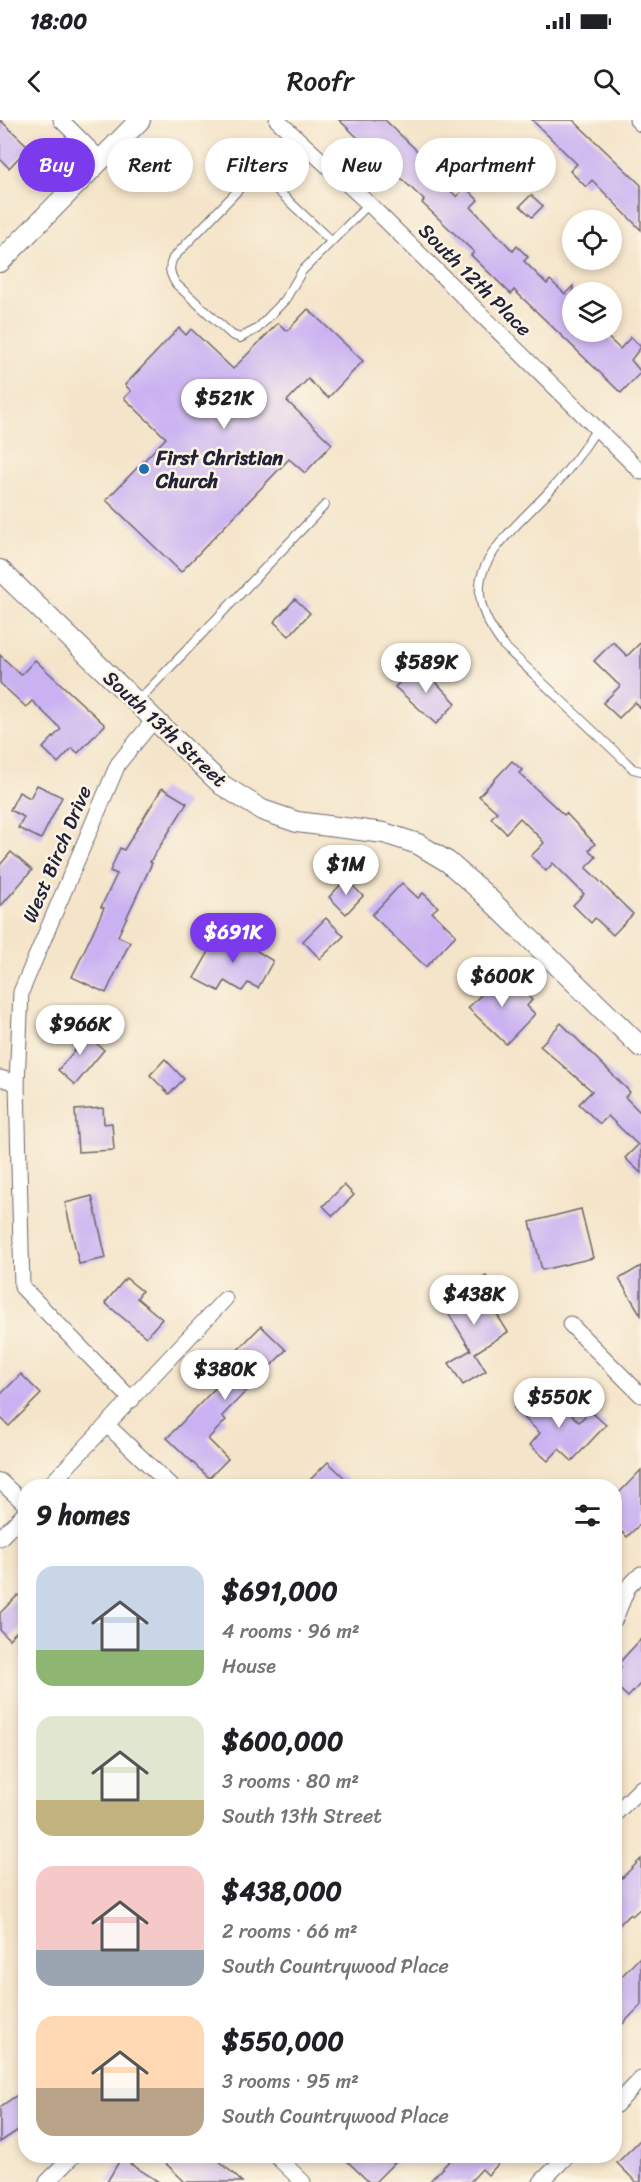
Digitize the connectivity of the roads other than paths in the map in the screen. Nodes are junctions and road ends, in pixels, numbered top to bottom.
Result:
1 (61, 120) edge
2 (140, 120) edge
3 (277, 120) edge
4 (637, 120) edge
5 (641, 123) edge
6 (292, 134) junction
7 (288, 138) edge
8 (101, 160) junction
9 (236, 192) edge
10 (279, 192) edge
11 (369, 204) junction
12 (331, 241) junction
13 (0, 262) edge
14 (596, 430) junction
15 (641, 472) edge
16 (326, 505) dead end
17 (0, 570) edge
18 (136, 703) junction
19 (153, 721) junction
20 (641, 771) edge
21 (641, 1047) edge
22 (0, 1078) edge
23 (17, 1083) junction
24 (225, 1299) dead end
25 (570, 1324) dead end
26 (641, 1395) edge
27 (132, 1400) junction
28 (107, 1425) junction
29 (56, 1479) edge
30 (164, 1479) edge
31 (0, 1481) edge
32 (18, 1498) edge
33 (18, 1520) edge
34 (0, 1538) edge
35 (641, 1574) edge
36 (622, 1587) edge
37 (641, 1788) edge
38 (622, 1808) edge
39 (641, 2079) edge
40 (622, 2099) edge
41 (66, 2163) edge
42 (286, 2163) edge
43 (560, 2163) edge
44 (47, 2182) edge
45 (303, 2182) edge
46 (541, 2182) edge

1 - 8 street
2 - 8 street
3 - 6 street, South 12th Place
4 - 5 street
6 - 7 lane
6 - 11 street, South 12th Place
8 - 13 street
9 - 12 lane
10 - 12 lane
11 - 12 lane
11 - 14 street, South 12th Place
14 - 15 street, South 12th Place
14 - 20 lane
16 - 18 lane
17 - 18 street, South 13th Street
18 - 19 street, South 13th Street
19 - 21 street, South 13th Street
19 - 23 street, West Birch Drive
22 - 23 street
23 - 27 street, West Birch Drive
24 - 27 street
25 - 26 street
27 - 28 street
28 - 29 street
28 - 30 street
31 - 32 street
33 - 34 street
35 - 36 street
37 - 38 street
39 - 40 street
41 - 44 street
42 - 45 street
43 - 46 street

